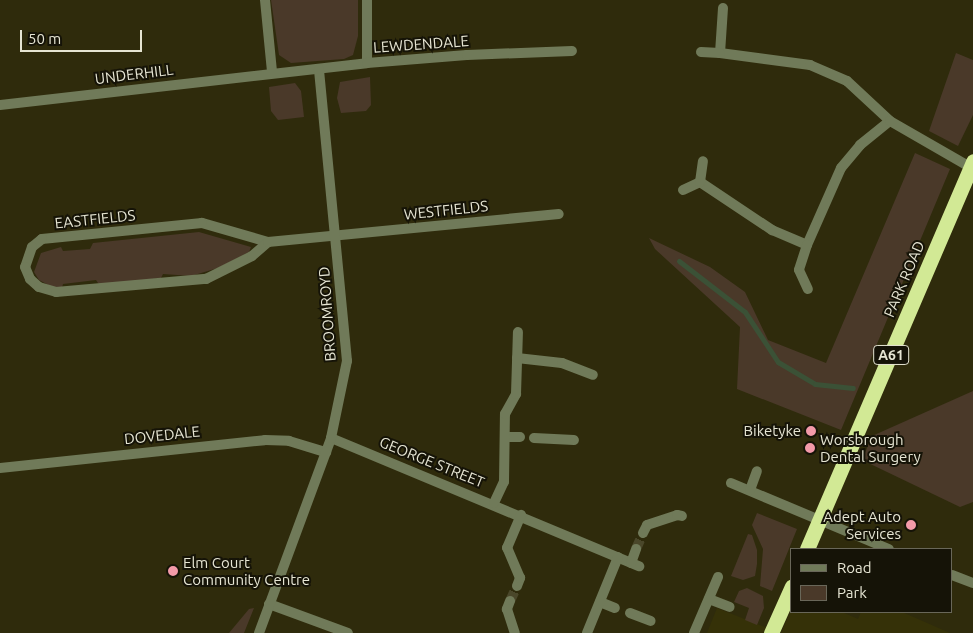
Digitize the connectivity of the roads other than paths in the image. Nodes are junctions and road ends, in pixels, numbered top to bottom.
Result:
1 (265, 0) edge
2 (367, 0) edge
3 (723, 8) dead end
4 (572, 51) dead end
5 (701, 52) dead end
6 (720, 53) junction
7 (367, 63) junction
8 (319, 68) junction
9 (272, 72) junction
10 (0, 105) edge
11 (890, 121) junction
12 (703, 161) dead end
13 (972, 164) edge
14 (700, 182) junction
15 (683, 190) dead end
16 (560, 214) dead end
17 (336, 236) junction
18 (268, 242) junction
19 (807, 245) junction
20 (808, 288) dead end
21 (518, 332) dead end
22 (517, 358) junction
23 (592, 375) dead end
24 (505, 437) junction
25 (520, 437) dead end
26 (331, 438) junction
27 (534, 438) dead end
28 (574, 440) dead end
29 (326, 452) junction
30 (0, 468) edge
31 (757, 471) dead end
32 (731, 483) dead end
33 (750, 490) junction
34 (494, 503) junction
35 (521, 515) junction
36 (682, 516) dead end
37 (819, 521) junction
38 (643, 533) tunnel mouth
39 (807, 548) edge
40 (886, 548) edge
41 (636, 549) tunnel mouth
42 (618, 557) junction
43 (953, 575) edge
44 (718, 577) dead end
45 (973, 583) edge
46 (517, 586) tunnel mouth
47 (790, 591) edge
48 (709, 599) junction
49 (510, 601) tunnel mouth
50 (600, 602) junction
51 (269, 604) junction
52 (730, 607) dead end
53 (615, 608) dead end
54 (630, 613) dead end
55 (651, 621) dead end
56 (259, 633) edge
57 (348, 633) edge
58 (515, 633) edge
59 (587, 633) edge
60 (694, 633) edge
61 (772, 633) edge

1 - 9 street
2 - 7 street
3 - 6 street
4 - 7 street, LEWDENDALE
5 - 6 street
6 - 11 street
7 - 8 street, LEWDENDALE
8 - 9 street, LEWDENDALE
8 - 17 street, BROOMROYD
9 - 10 street, UNDERHILL
11 - 13 street
11 - 19 street
12 - 14 street
13 - 37 highway, PARK ROAD / A61
14 - 15 street
14 - 19 street
16 - 17 street, WESTFIELDS
17 - 18 street, EASTFIELDS
17 - 26 street, BROOMROYD
18 - 18 street, EASTFIELDS
19 - 20 street
21 - 22 street
22 - 23 street
22 - 24 street
24 - 25 street
24 - 34 street
26 - 29 street, BROOMROYD
26 - 34 street, GEORGE STREET
27 - 28 street
29 - 30 street, DOVEDALE
29 - 51 street, BROOMROYD
31 - 33 street
32 - 33 street
33 - 37 street
34 - 35 street, GEORGE STREET
35 - 42 street, GEORGE STREET
35 - 46 street
36 - 38 street
37 - 39 highway, PARK ROAD / A61
37 - 40 street
41 - 42 street, GEORGE STREET
42 - 50 street
43 - 45 street
44 - 48 street
47 - 61 highway
48 - 52 street
48 - 60 street
49 - 58 street
50 - 53 street
50 - 59 street
51 - 56 street, BROOMROYD
51 - 57 street
54 - 55 street

